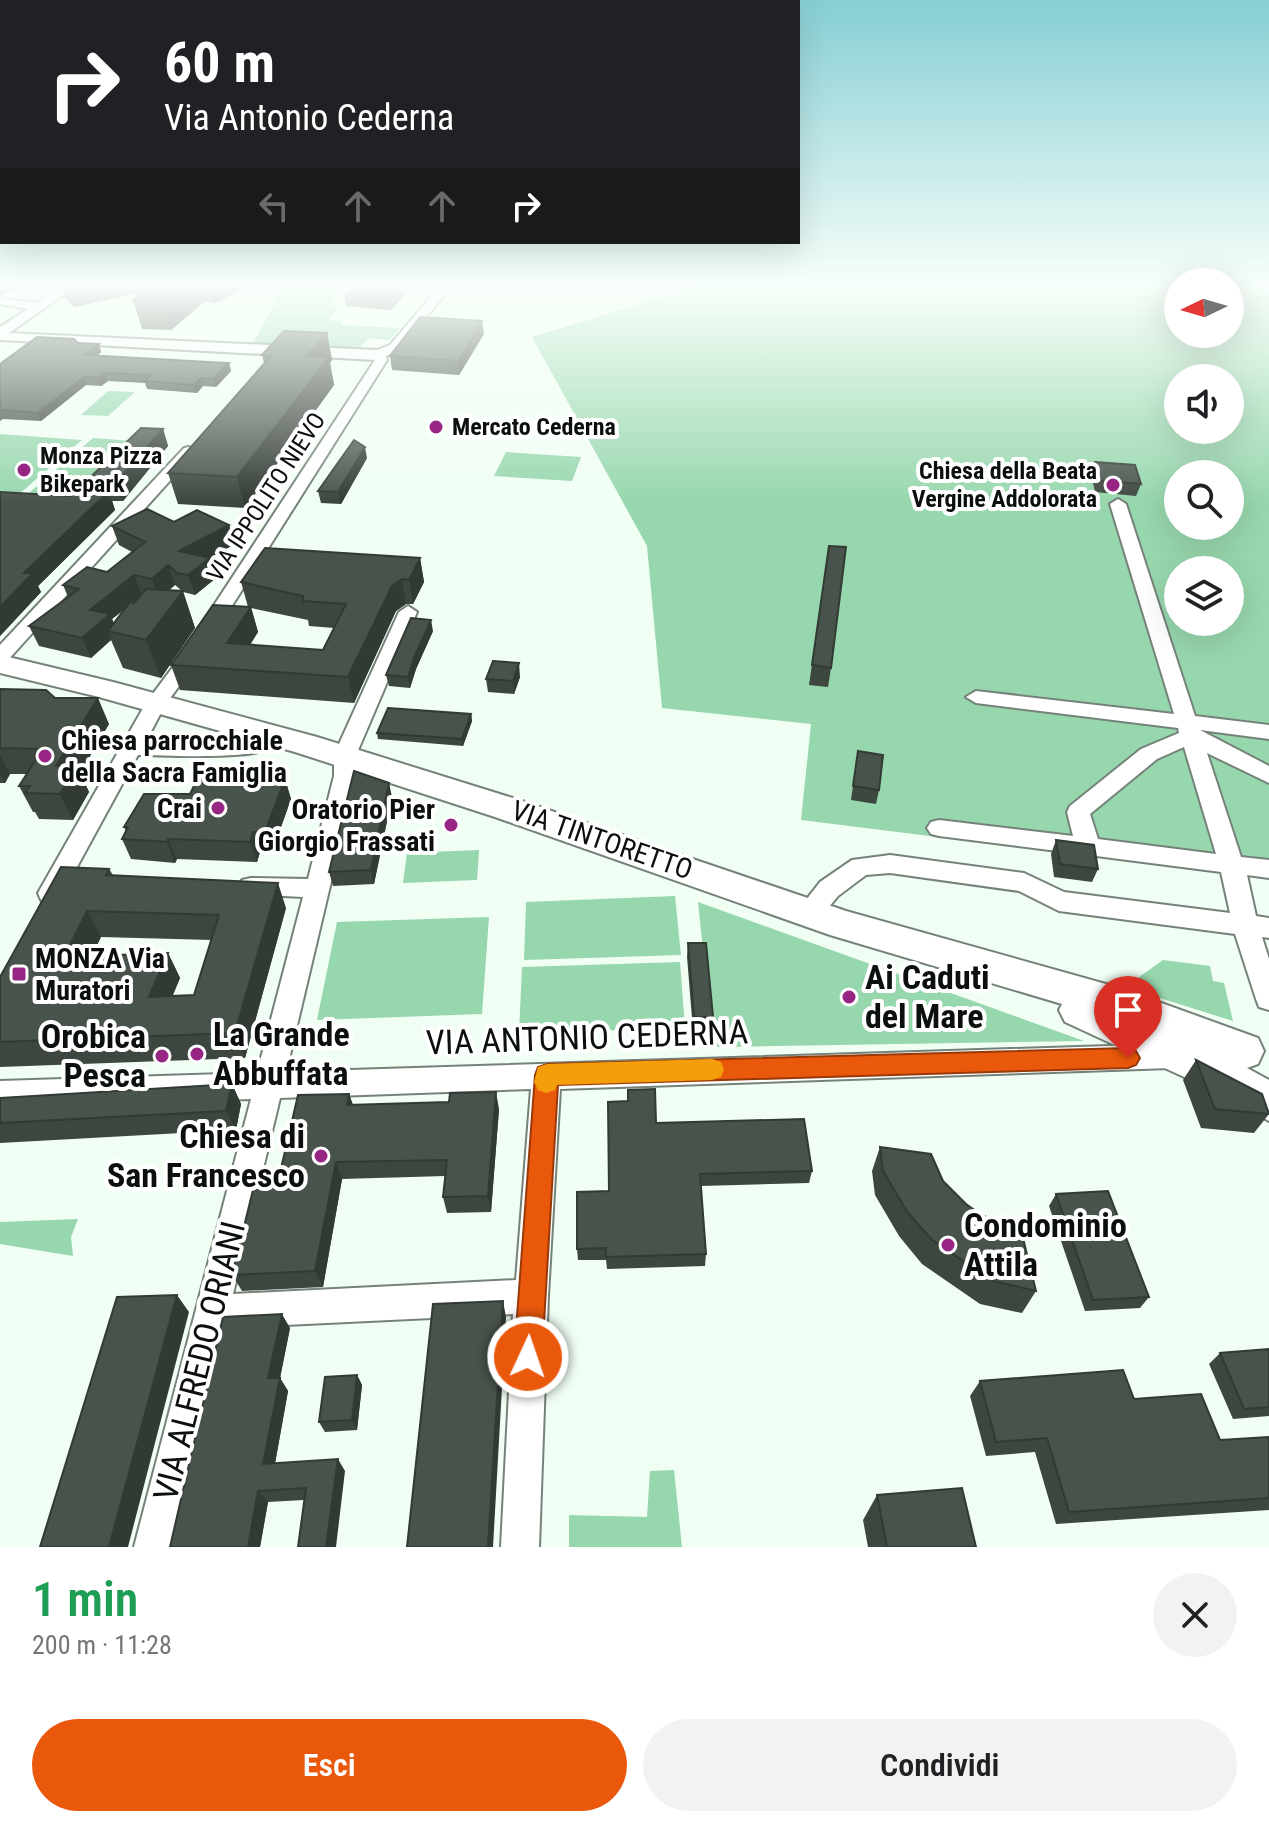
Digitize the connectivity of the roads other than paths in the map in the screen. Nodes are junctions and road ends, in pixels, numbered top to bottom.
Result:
1 (274, 358) edge
2 (380, 358) edge
3 (266, 367) edge
4 (203, 436) edge
5 (1118, 504) dead end
6 (408, 612) dead end
7 (0, 657) edge
8 (0, 664) edge
9 (0, 676) edge
10 (976, 697) dead end
11 (156, 703) junction
12 (1189, 730) junction
13 (1269, 732) edge
14 (279, 738) junction
15 (131, 748) junction
16 (345, 755) junction
17 (1269, 775) edge
18 (939, 828) dead end
19 (1088, 846) junction
20 (1231, 864) junction
21 (1269, 869) edge
22 (58, 880) junction
23 (89, 881) edge
24 (226, 886) edge
25 (318, 888) junction
26 (809, 913) junction
27 (36, 918) edge
28 (1257, 927) edge
29 (859, 929) junction
30 (1269, 999) edge
31 (1256, 1051) edge
32 (1176, 1055) junction
33 (547, 1075) junction
34 (269, 1083) junction
35 (0, 1094) edge
36 (1269, 1102) edge
37 (531, 1296) junction
38 (210, 1312) junction
39 (153, 1547) edge
40 (520, 1547) edge

1 - 3 street
2 - 11 street, VIA IPPOLITO NIEVO
4 - 7 street
5 - 12 street
6 - 16 street, VIA ALFREDO ORIANI
8 - 11 street
9 - 11 street
10 - 12 street
11 - 14 street, VIA TINTORETTO
11 - 15 street, VIA IPPOLITO NIEVO
12 - 13 street
12 - 17 street
12 - 19 street
12 - 20 street
14 - 15 street
14 - 16 street, VIA TINTORETTO
15 - 22 street, VIA IPPOLITO NIEVO
16 - 25 street, VIA ALFREDO ORIANI
16 - 26 street, VIA TINTORETTO
18 - 19 street
19 - 20 street
20 - 21 street
20 - 28 street
22 - 23 street
22 - 27 street, VIA IPPOLITO NIEVO
24 - 25 street
25 - 34 street, VIA ALFREDO ORIANI
26 - 28 street
26 - 29 street, VIA TINTORETTO
28 - 30 street
29 - 31 street, VIA TINTORETTO
29 - 32 street, VIA TINTORETTO
31 - 32 street, VIA TINTORETTO
32 - 33 street, VIA ANTONIO CEDERNA
32 - 36 street, VIA TINTORETTO
33 - 34 street, VIA ANTONIO CEDERNA
33 - 37 street
34 - 35 street, VIA ANTONIO CEDERNA
34 - 38 street, VIA ALFREDO ORIANI
37 - 38 street
37 - 40 street
38 - 39 street, VIA ALFREDO ORIANI

